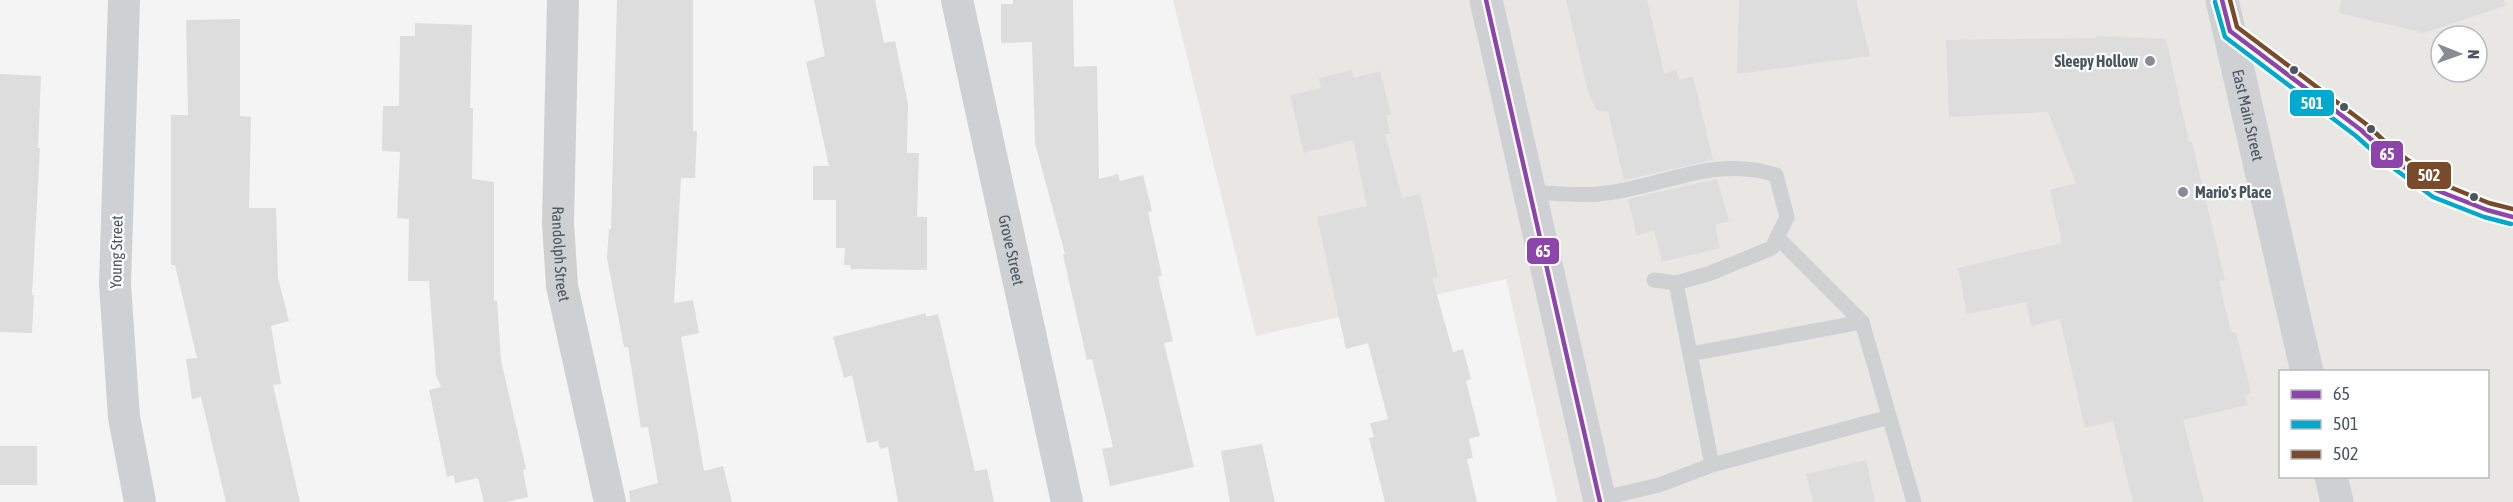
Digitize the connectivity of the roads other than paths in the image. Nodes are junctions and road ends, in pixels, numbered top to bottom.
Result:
1 (124, 0) edge
2 (563, 0) edge
3 (957, 0) edge
4 (1486, 0) edge
5 (2226, 15) edge
6 (1530, 192) junction
7 (2513, 217) edge
8 (1778, 237) junction
9 (1654, 280) dead end
10 (1676, 283) junction
11 (1862, 322) junction
12 (1690, 354) junction
13 (2307, 370) edge
14 (1889, 417) junction
15 (1712, 465) junction
16 (2331, 478) edge
17 (1599, 501) edge
18 (140, 502) edge
19 (610, 502) edge
20 (1067, 502) edge
21 (1914, 502) edge
22 (2337, 502) edge

1 - 18 street, Young Street
2 - 19 street, Randolph Street
3 - 20 street, Grove Street
4 - 6 main road
5 - 7 lane
5 - 13 main road, East Main Street
6 - 8 lane
6 - 17 main road
8 - 10 lane
8 - 11 lane
9 - 10 lane
10 - 12 lane
11 - 12 lane
11 - 14 lane
12 - 15 lane
14 - 15 lane
14 - 21 lane
15 - 17 lane
16 - 22 main road

